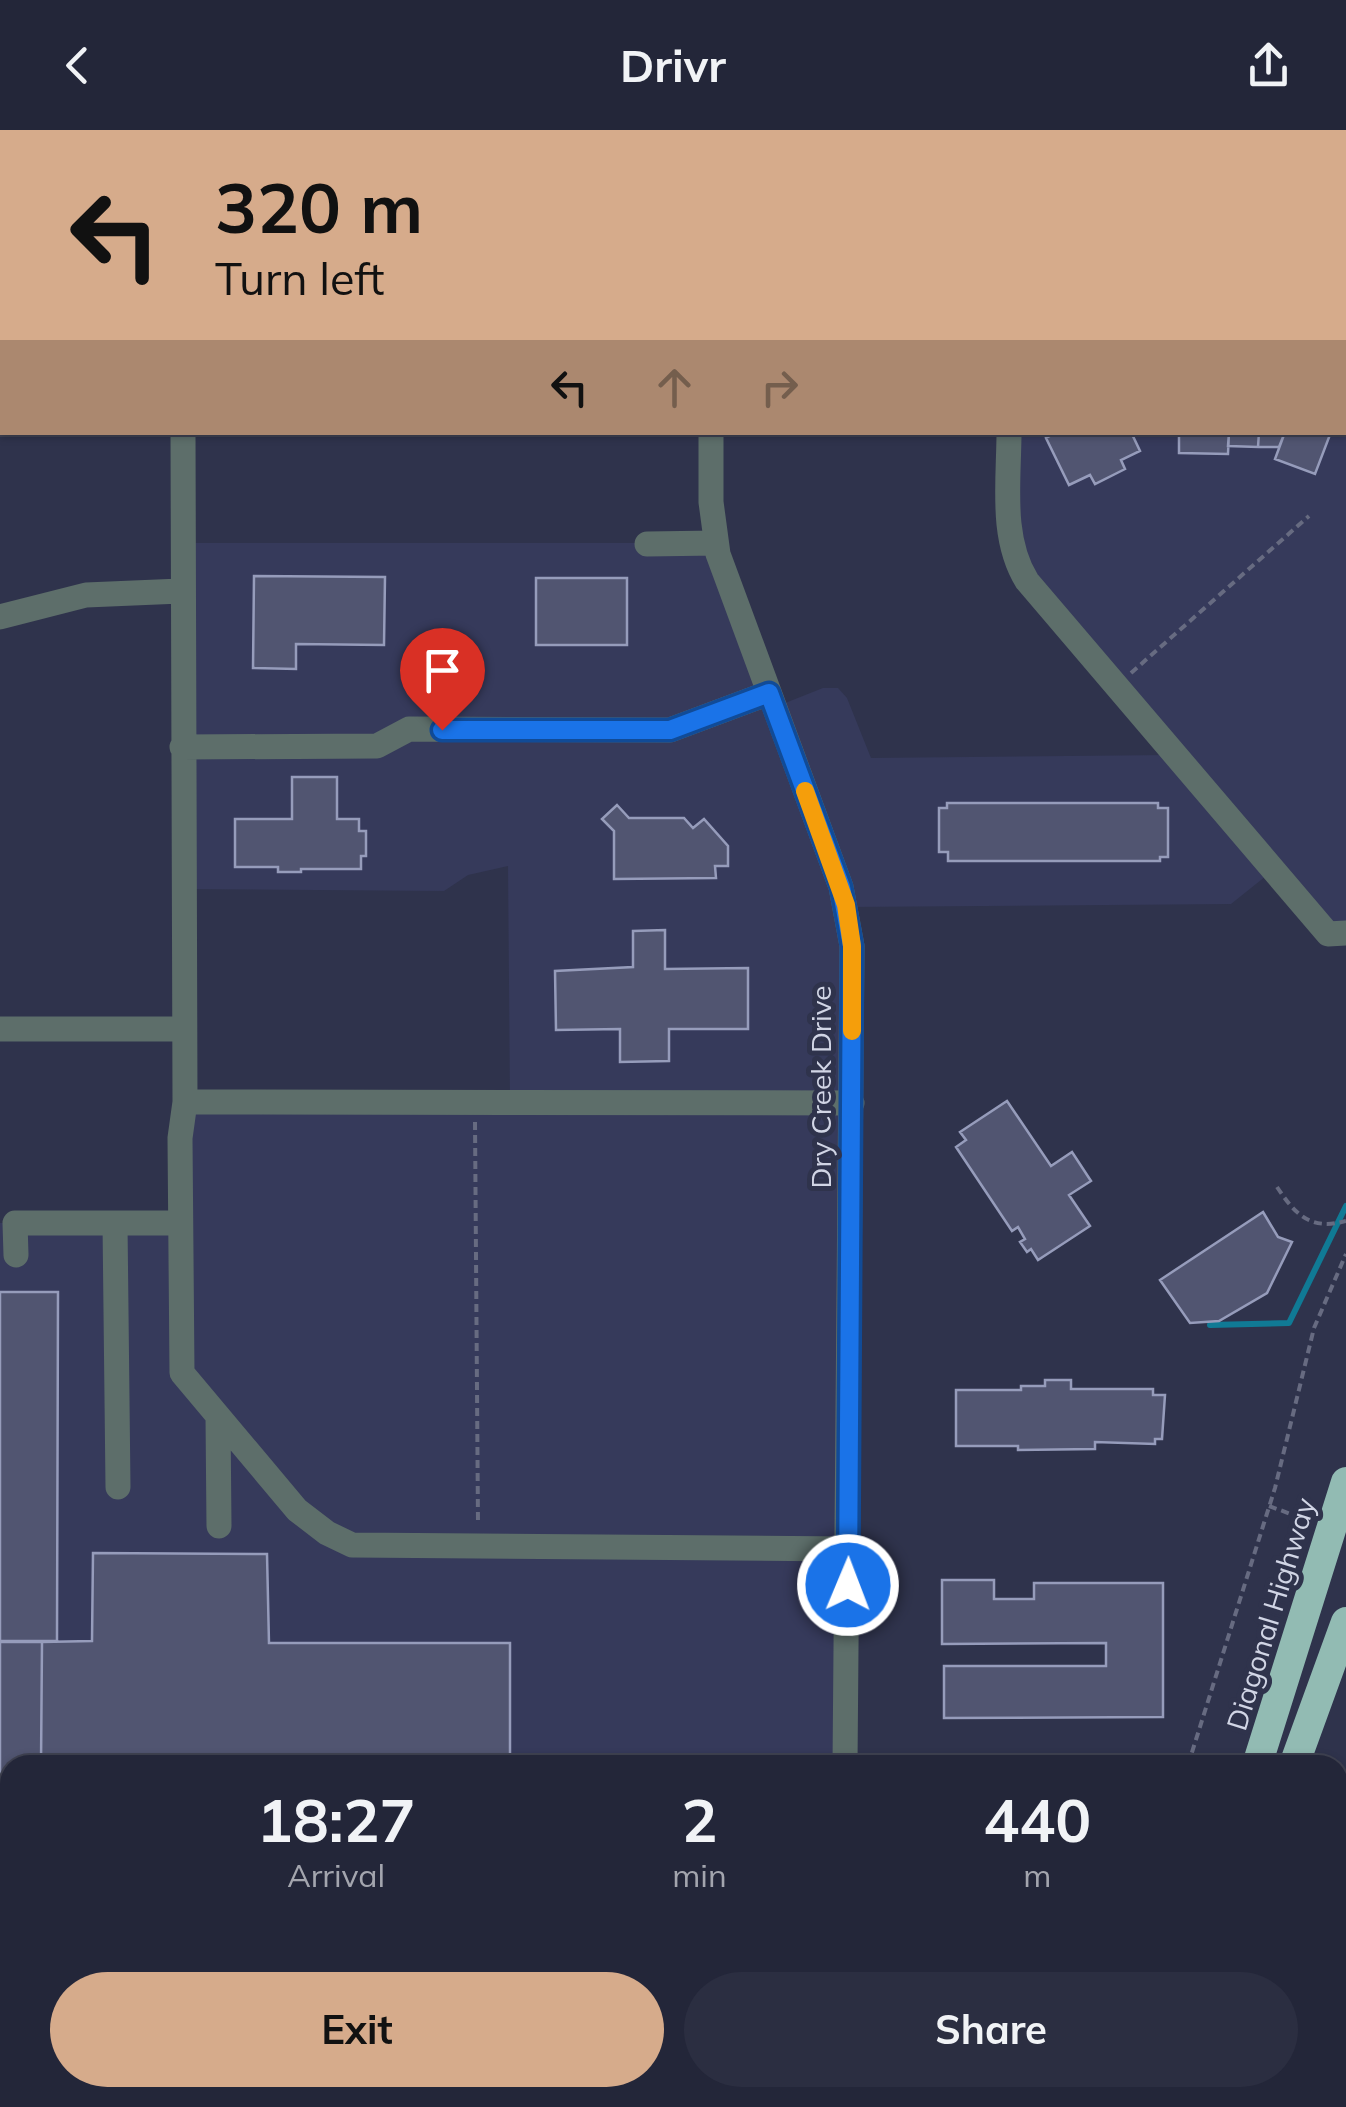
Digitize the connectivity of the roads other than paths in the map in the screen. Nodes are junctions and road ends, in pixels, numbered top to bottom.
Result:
1 (184, 435) edge
2 (711, 435) edge
3 (1009, 435) edge
4 (716, 543) junction
5 (646, 544) dead end
6 (182, 591) junction
7 (0, 617) edge
8 (769, 693) junction
9 (182, 746) junction
10 (1346, 933) edge
11 (0, 1029) edge
12 (184, 1029) junction
13 (186, 1102) junction
14 (852, 1103) junction
15 (115, 1223) junction
16 (179, 1223) junction
17 (16, 1255) dead end
18 (218, 1417) junction
19 (1346, 1482) edge
20 (118, 1488) dead end
21 (218, 1526) dead end
22 (848, 1549) junction
23 (1346, 1622) edge
24 (846, 1755) edge
25 (1260, 1755) edge
26 (1298, 1755) edge

1 - 6 street
2 - 4 street, Dry Creek Drive
3 - 10 street
4 - 5 street
4 - 8 street, Dry Creek Drive
6 - 7 street
6 - 9 street
8 - 9 street
8 - 14 street, Dry Creek Drive
9 - 12 street
11 - 12 street
12 - 13 street
13 - 14 street
13 - 16 street
14 - 22 street, Dry Creek Drive
15 - 16 street
15 - 17 street
15 - 20 street
16 - 18 street
18 - 21 street
18 - 22 street
19 - 25 highway, Diagonal Highway
22 - 24 street, Dry Creek Drive
23 - 26 highway

